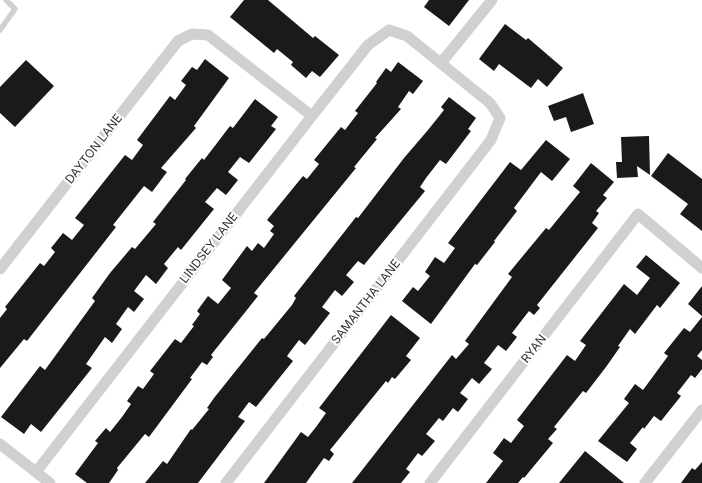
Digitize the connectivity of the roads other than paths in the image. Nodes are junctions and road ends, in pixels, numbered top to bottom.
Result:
1 (6, 0) edge
2 (492, 0) edge
3 (0, 30) edge
4 (441, 63) junction
5 (312, 116) junction
6 (702, 268) edge
7 (0, 269) edge
8 (702, 410) edge
9 (0, 444) edge
10 (36, 472) junction
11 (50, 483) edge
12 (226, 483) edge
13 (430, 483) edge
14 (646, 483) edge

1 - 3 lane
2 - 4 street
4 - 5 street, LINDSEY LANE
4 - 12 street, SAMANTHA LANE
5 - 7 street, DAYTON LANE
5 - 10 street, LINDSEY LANE
6 - 13 street, RYAN
8 - 14 street
9 - 10 street
10 - 11 street

